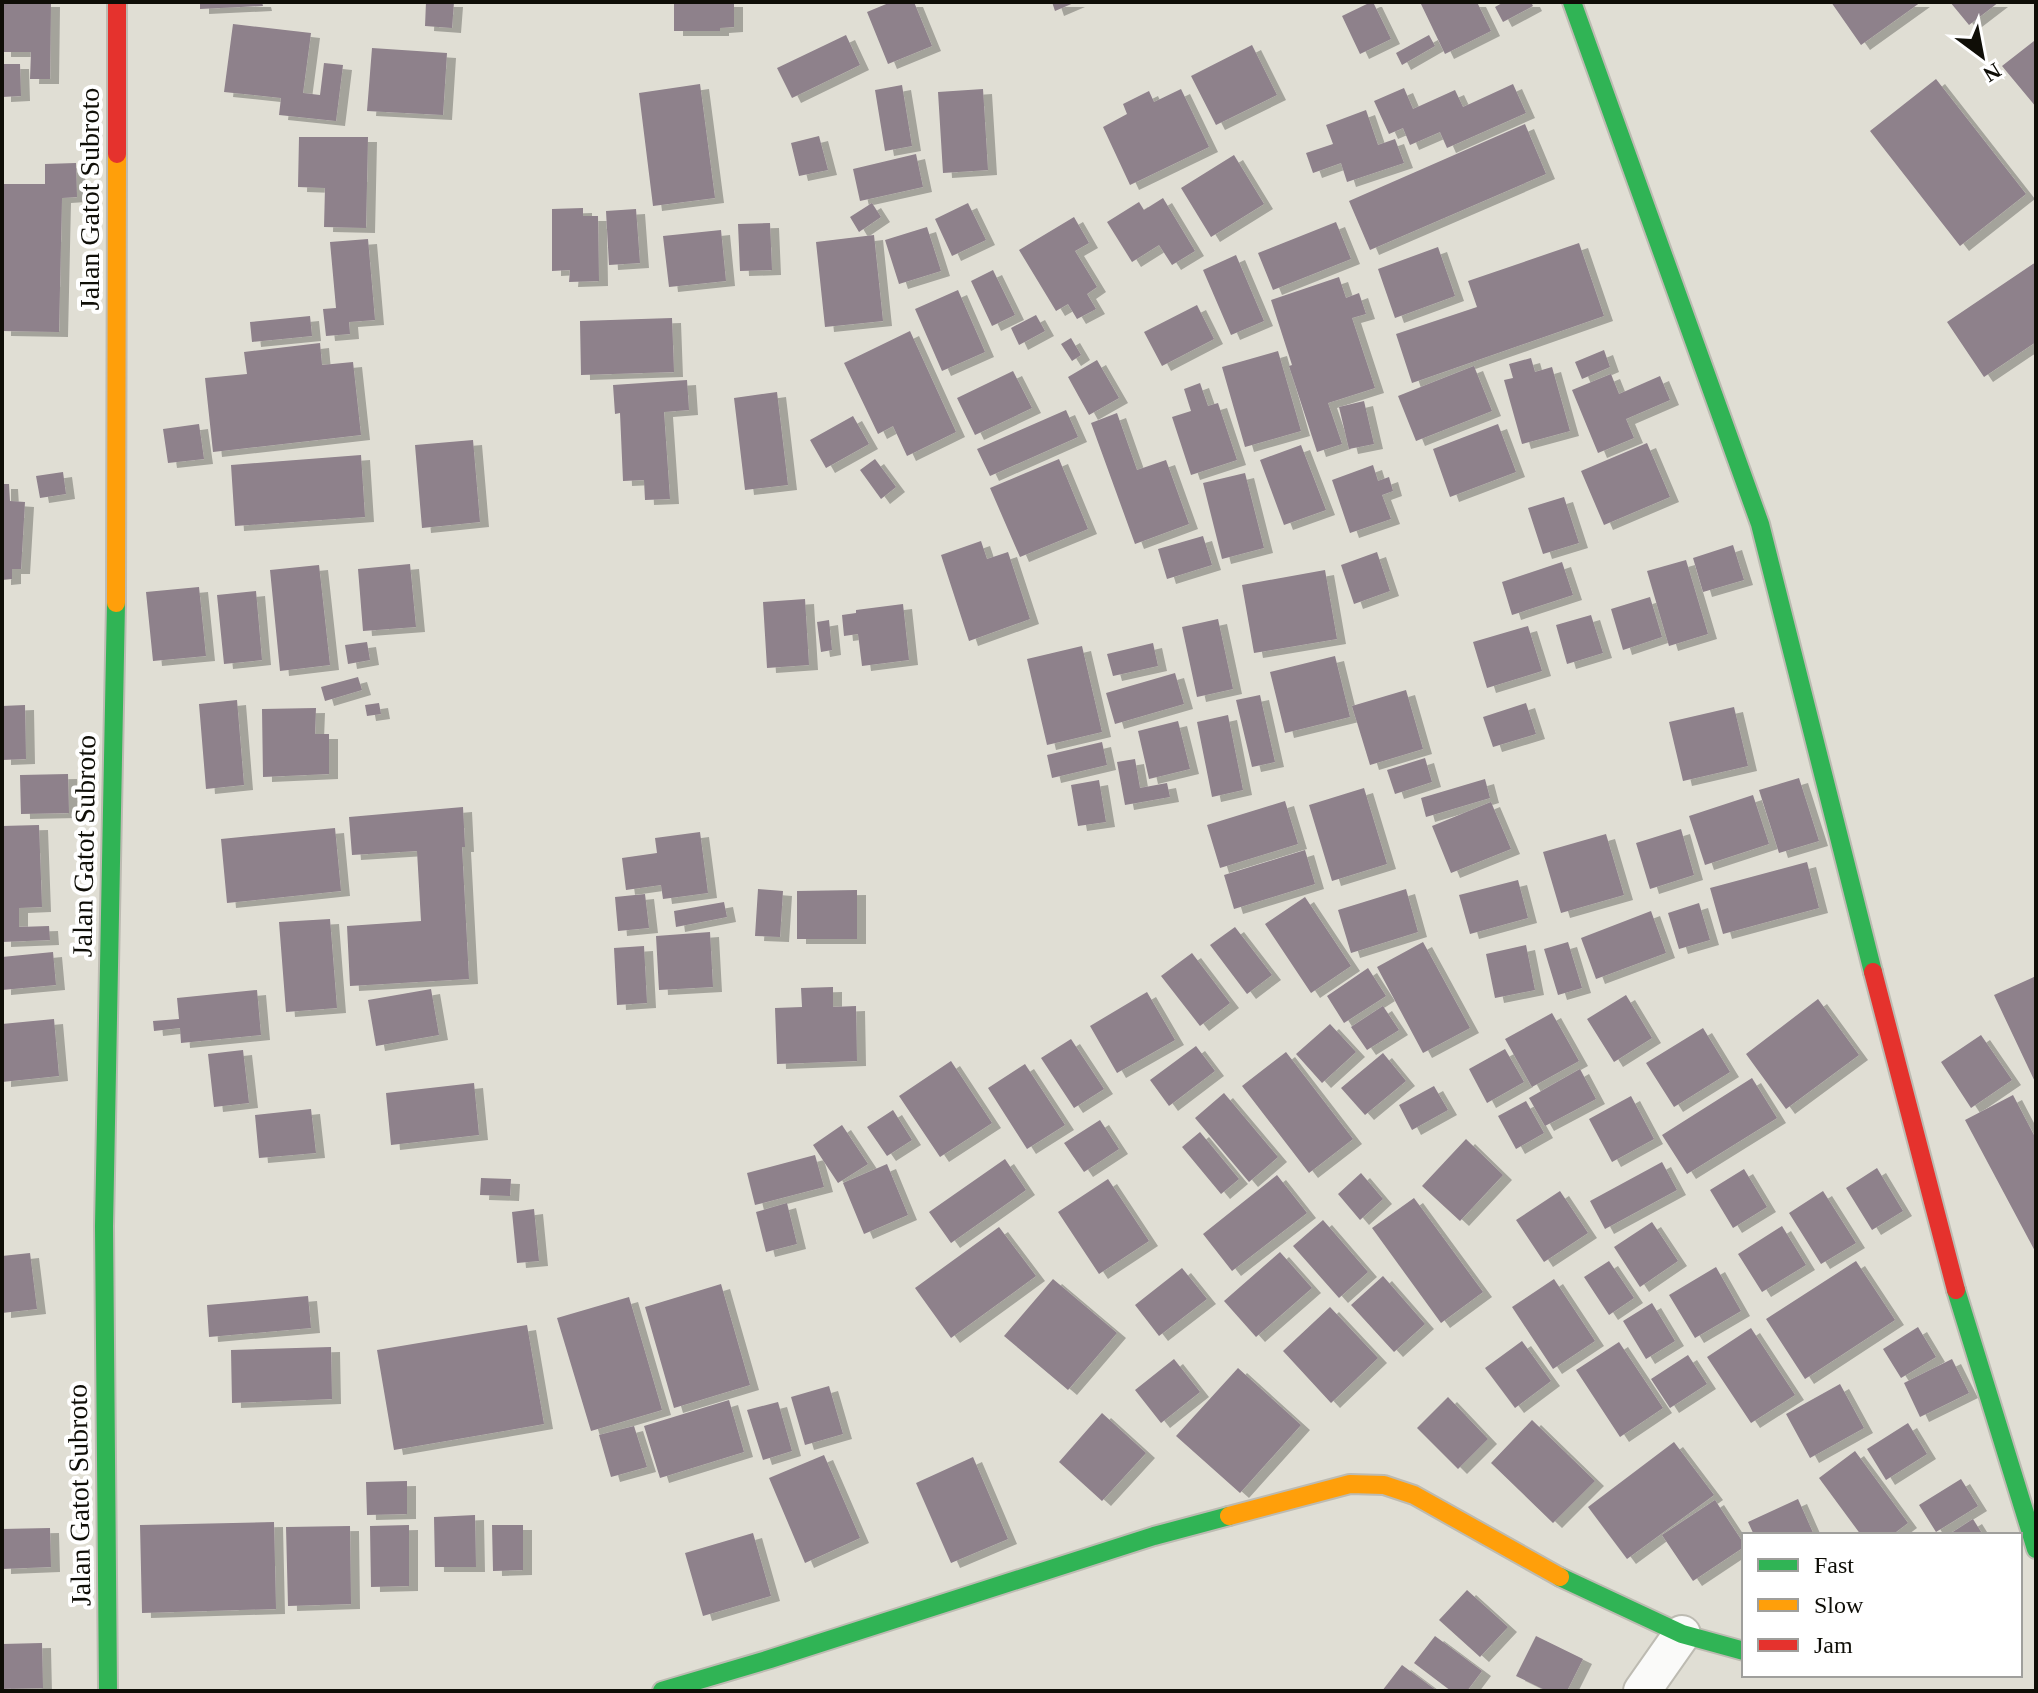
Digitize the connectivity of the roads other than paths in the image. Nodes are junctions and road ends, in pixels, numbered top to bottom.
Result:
1 (117, 2) edge
2 (1572, 2) edge
3 (2036, 1549) edge
4 (1682, 1634) junction
5 (1742, 1650) edge
6 (108, 1691) edge
7 (662, 1691) edge
8 (1642, 1691) edge

1 - 6 main road, Jalan Gatot Subroto
2 - 3 main road
4 - 5 main road
4 - 7 main road
4 - 8 street

